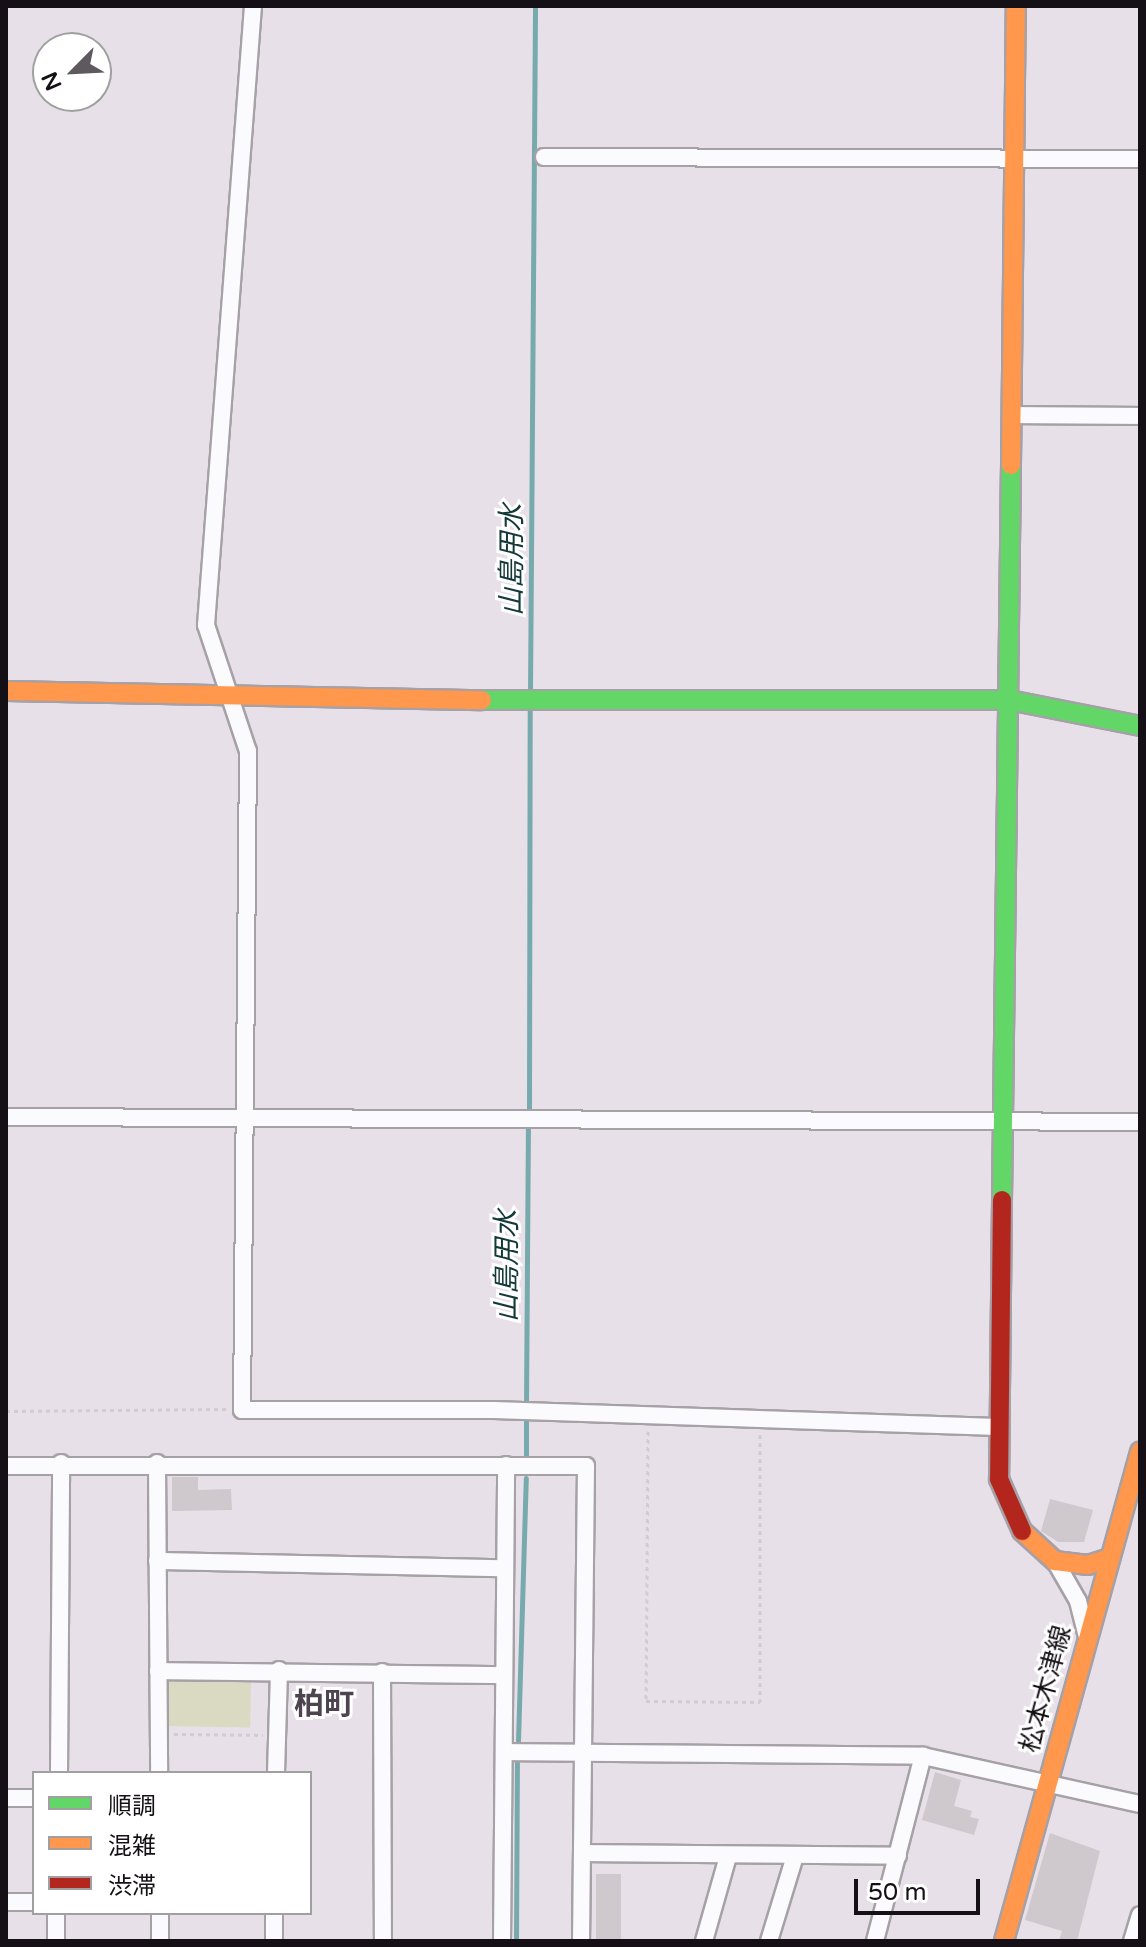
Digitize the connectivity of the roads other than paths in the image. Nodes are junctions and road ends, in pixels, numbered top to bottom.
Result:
1 (253, 6) edge
2 (1016, 6) edge
3 (544, 157) dead end
4 (1140, 159) edge
5 (1014, 160) junction
6 (1012, 415) junction
7 (1140, 416) edge
8 (6, 691) edge
9 (230, 695) junction
10 (1009, 700) junction
11 (1140, 726) edge
12 (244, 1116) junction
13 (6, 1117) edge
14 (1140, 1122) edge
15 (1002, 1124) junction
16 (998, 1427) junction
17 (1140, 1452) edge
18 (61, 1463) junction
19 (157, 1463) junction
20 (506, 1465) junction
21 (6, 1466) edge
22 (1109, 1558) junction
23 (157, 1561) junction
24 (1055, 1561) junction
25 (505, 1568) junction
26 (1087, 1638) junction
27 (279, 1670) junction
28 (158, 1671) junction
29 (382, 1672) junction
30 (504, 1675) junction
31 (504, 1752) junction
32 (583, 1752) junction
33 (923, 1756) junction
34 (59, 1771) edge
35 (159, 1771) edge
36 (276, 1771) edge
37 (1048, 1780) junction
38 (6, 1798) edge
39 (32, 1798) edge
40 (1140, 1804) edge
41 (585, 1853) junction
42 (728, 1856) junction
43 (795, 1856) junction
44 (898, 1856) junction
45 (6, 1902) edge
46 (32, 1902) edge
47 (56, 1915) edge
48 (160, 1915) edge
49 (274, 1915) edge
50 (1140, 1915) edge
51 (56, 1941) edge
52 (160, 1941) edge
53 (274, 1941) edge
54 (383, 1941) edge
55 (502, 1941) edge
56 (581, 1941) edge
57 (704, 1941) edge
58 (769, 1941) edge
59 (875, 1941) edge
60 (1004, 1941) edge
61 (1132, 1941) edge

1 - 9 street
2 - 5 street
3 - 5 street
4 - 5 street
5 - 6 street
6 - 7 street
6 - 10 street
8 - 9 street
9 - 10 street
9 - 12 street
10 - 11 street
10 - 15 street
12 - 13 street
12 - 15 street
12 - 16 street
14 - 15 street
15 - 16 street
16 - 24 street
17 - 22 street, 松本木津線
18 - 19 street
18 - 21 street
18 - 34 street
19 - 20 street
19 - 23 street
20 - 25 street
20 - 32 street
22 - 24 street
22 - 26 street, 松本木津線
23 - 25 street
23 - 28 street
24 - 26 street
25 - 30 street
26 - 37 street, 松本木津線
27 - 28 street
27 - 29 street
27 - 36 street
28 - 35 street
29 - 30 street
29 - 54 street
30 - 31 street
31 - 32 street
31 - 55 street
32 - 33 street
32 - 41 street
33 - 37 street
33 - 44 street
37 - 40 street
37 - 60 street, 松本木津線
38 - 39 street
41 - 42 street
41 - 56 street
42 - 43 street
42 - 57 street
43 - 44 street
43 - 58 street
44 - 59 street
45 - 46 street
47 - 51 street
48 - 52 street
49 - 53 street
50 - 61 street

